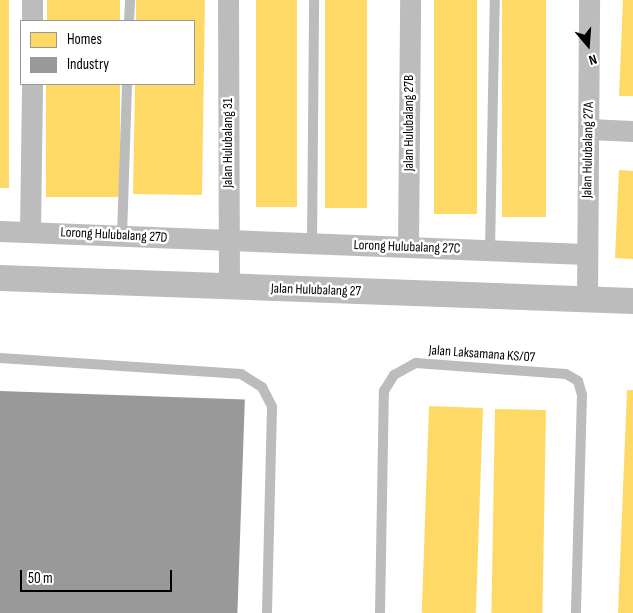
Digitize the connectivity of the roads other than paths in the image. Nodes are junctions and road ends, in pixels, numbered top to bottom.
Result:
1 (32, 0) edge
2 (130, 0) edge
3 (228, 0) edge
4 (314, 0) edge
5 (410, 0) edge
6 (495, 0) edge
7 (589, 0) edge
8 (32, 20) edge
9 (129, 20) edge
10 (32, 85) edge
11 (127, 85) edge
12 (588, 129) junction
13 (633, 131) edge
14 (0, 231) edge
15 (30, 232) junction
16 (122, 236) junction
17 (228, 240) junction
18 (312, 244) junction
19 (408, 247) junction
20 (490, 250) junction
21 (586, 254) junction
22 (0, 278) edge
23 (229, 287) junction
24 (587, 299) junction
25 (633, 301) edge
26 (0, 358) edge
27 (268, 613) edge
28 (380, 613) edge
29 (576, 613) edge

1 - 8 street
2 - 9 lane
3 - 17 street, Jalan Hulubalang 31
4 - 18 lane
5 - 19 street, Jalan Hulubalang 27B
6 - 20 lane
7 - 12 street, Jalan Hulubalang 27A
10 - 15 street
11 - 16 lane
12 - 13 street
12 - 21 street, Jalan Hulubalang 27A
14 - 15 street, Lorong Hulubalang 27D
15 - 16 street, Lorong Hulubalang 27D
16 - 17 street, Lorong Hulubalang 27D
17 - 18 street, Lorong Hulubalang 27C
17 - 23 street, Jalan Hulubalang 31
18 - 19 street, Lorong Hulubalang 27C
19 - 20 street, Lorong Hulubalang 27C
20 - 21 street, Lorong Hulubalang 27C
21 - 24 street, Jalan Hulubalang 27A
22 - 23 street, Jalan Hulubalang 27
23 - 24 street, Jalan Hulubalang 27
24 - 25 street, Jalan Hulubalang 27
26 - 27 lane
28 - 29 lane, Jalan Laksamana KS/07

